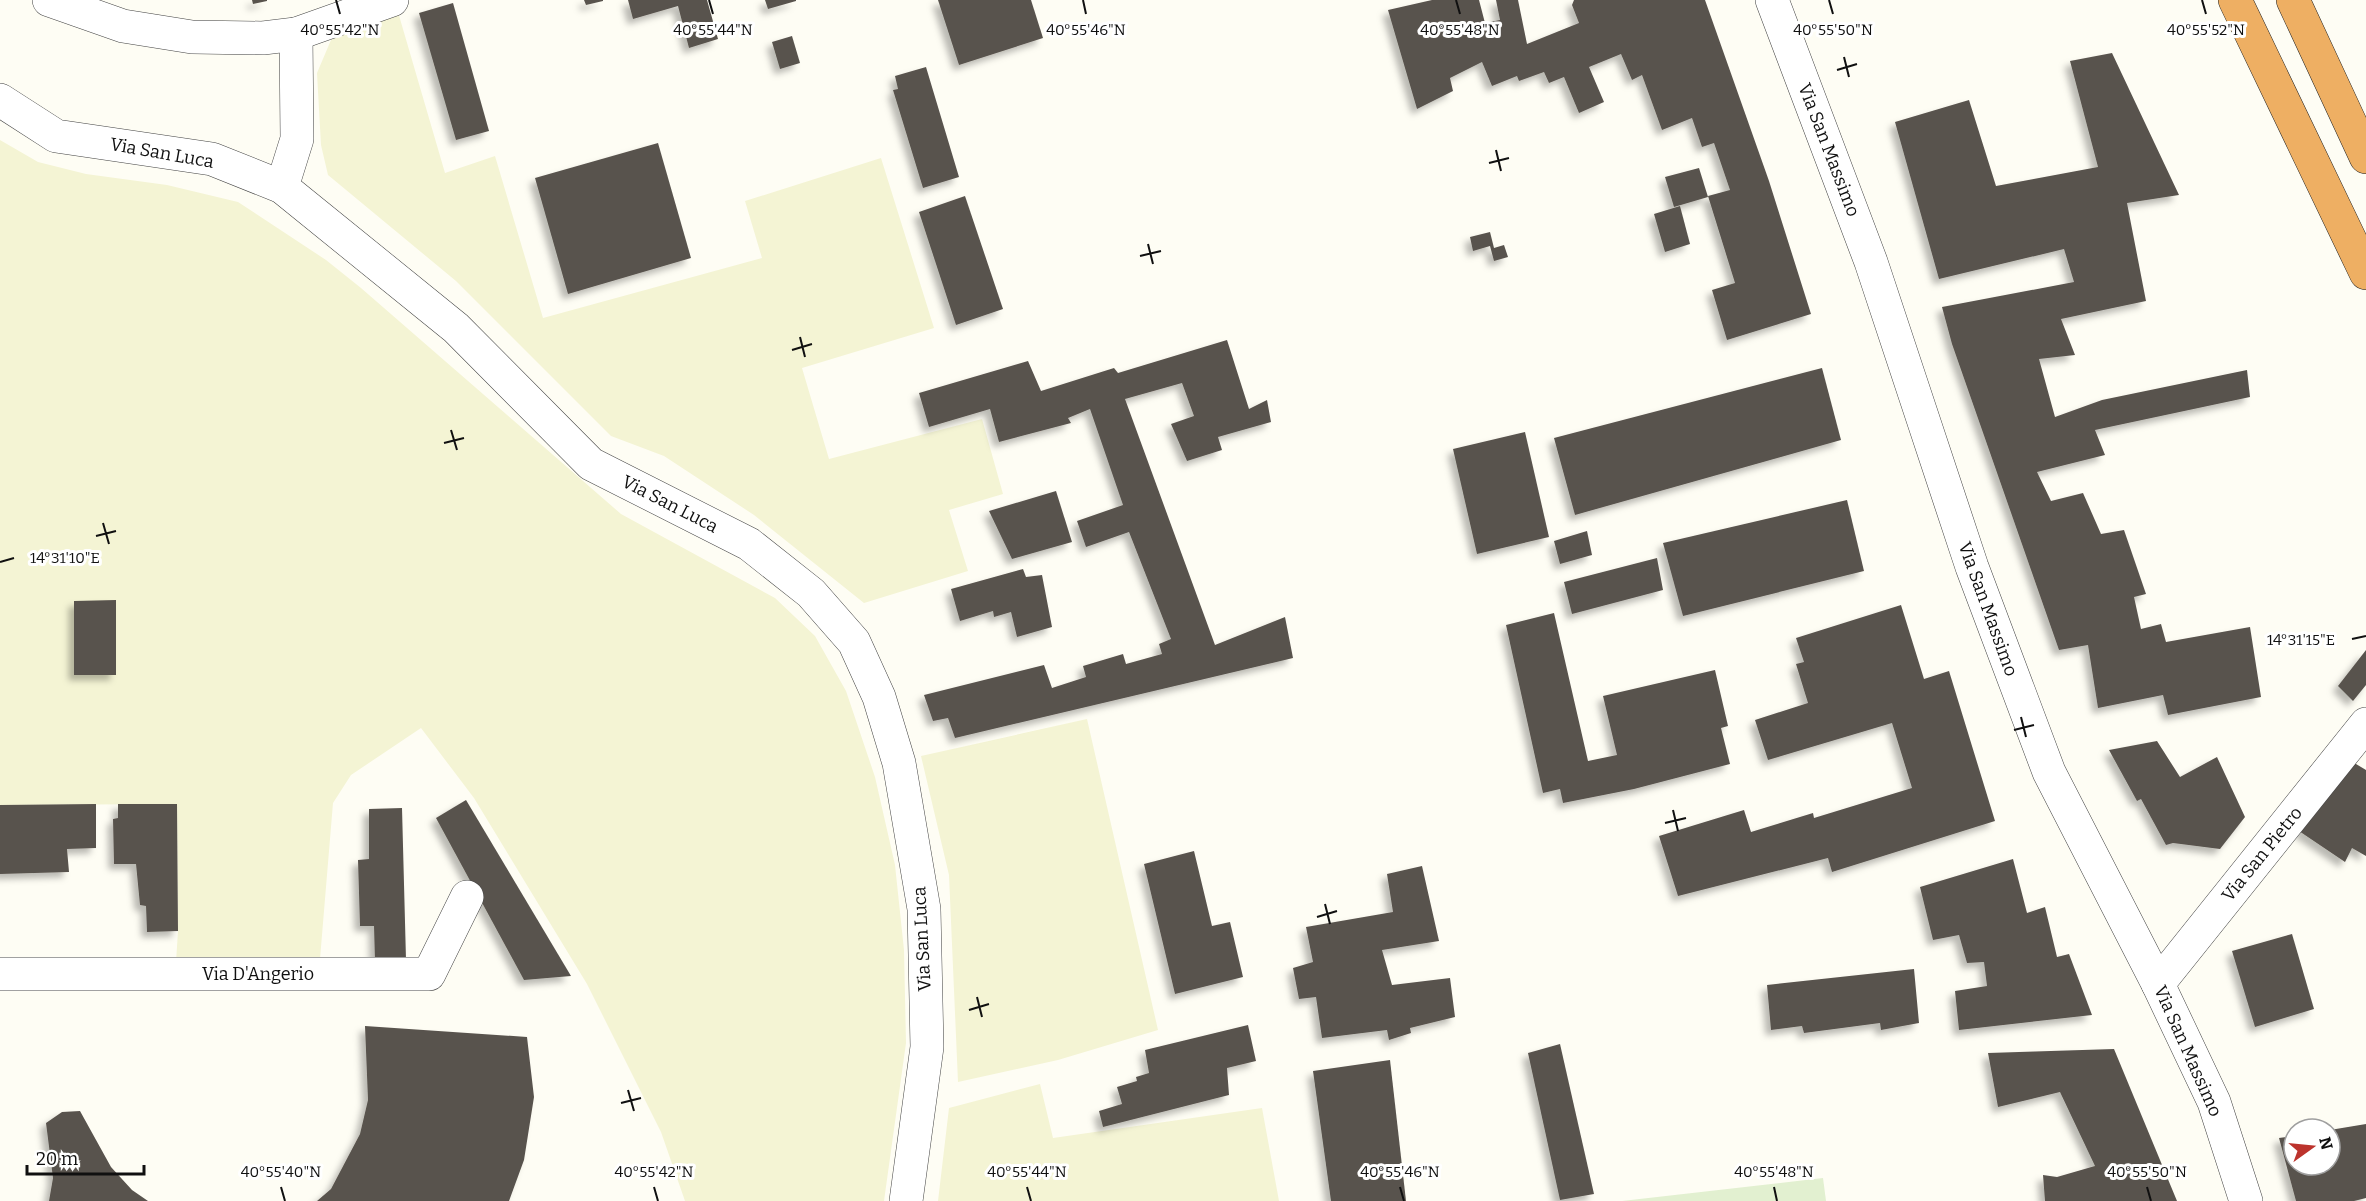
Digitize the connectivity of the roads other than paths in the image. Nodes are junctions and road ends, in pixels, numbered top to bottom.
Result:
1 (49, 0) edge
2 (392, 0) edge
3 (1772, 0) edge
4 (2235, 0) edge
5 (2293, 0) edge
6 (296, 34) junction
7 (0, 100) edge
8 (2366, 158) edge
9 (282, 187) junction
10 (2366, 273) edge
11 (2366, 724) edge
12 (467, 897) dead end
13 (0, 974) edge
14 (2158, 984) junction
15 (906, 1201) edge
16 (2246, 1201) edge

1 - 6 street
2 - 6 street
3 - 14 street, Via San Massimo
4 - 10 highway
5 - 8 highway
6 - 9 street
7 - 9 street, Via San Luca
9 - 15 street, Via San Luca
11 - 14 street, Via San Pietro
12 - 13 street, Via D'Angerio
14 - 16 street, Via San Massimo

